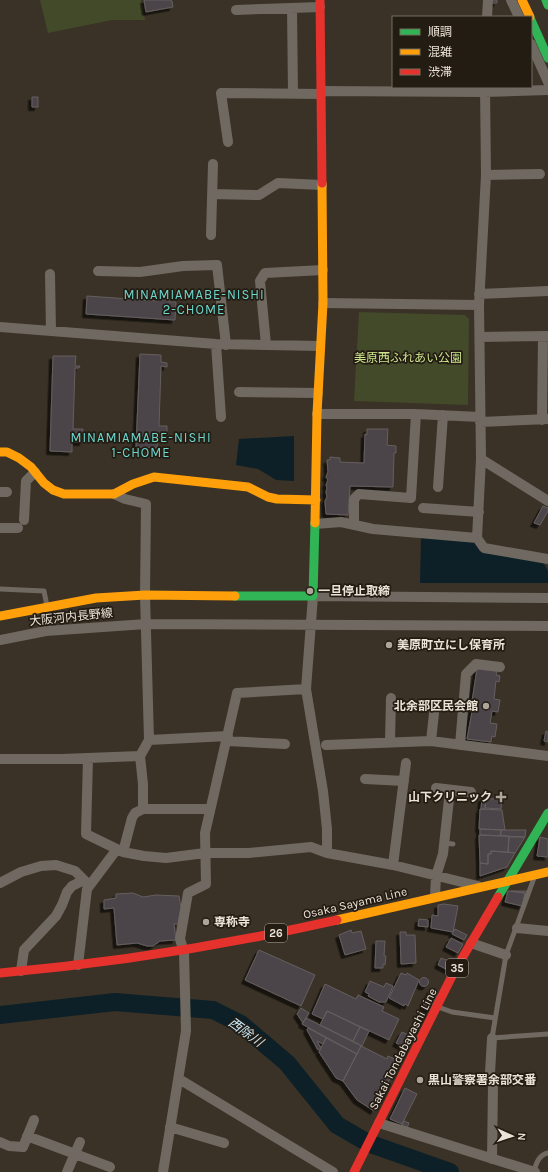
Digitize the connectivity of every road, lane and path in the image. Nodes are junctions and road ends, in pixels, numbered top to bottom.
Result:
1 (488, 0) edge
2 (511, 0) edge
3 (522, 0) edge
4 (546, 0) edge
5 (320, 3) edge
6 (548, 5) edge
7 (292, 8) junction
8 (236, 10) dead end
9 (487, 16) edge
10 (519, 16) edge
11 (529, 16) edge
12 (532, 22) edge
13 (532, 46) edge
14 (548, 58) edge
15 (548, 82) edge
16 (485, 90) edge
17 (548, 90) edge
18 (321, 93) junction
19 (293, 94) junction
20 (228, 142) dead end
21 (213, 164) dead end
22 (540, 174) dead end
23 (486, 175) junction
24 (322, 186) junction
25 (212, 194) junction
26 (214, 231) dead end
27 (323, 270) junction
28 (98, 271) dead end
29 (50, 274) dead end
30 (548, 291) edge
31 (479, 294) junction
32 (323, 303) junction
33 (479, 305) junction
34 (0, 327) edge
35 (51, 331) junction
36 (546, 336) edge
37 (480, 337) junction
38 (221, 345) junction
39 (266, 345) junction
40 (320, 346) junction
41 (239, 392) dead end
42 (318, 393) junction
43 (317, 414) junction
44 (416, 414) junction
45 (444, 415) junction
46 (221, 417) dead end
47 (545, 419) edge
48 (480, 420) junction
49 (0, 452) edge
50 (481, 459) junction
51 (35, 472) junction
52 (438, 487) dead end
53 (114, 494) junction
54 (316, 500) junction
55 (548, 501) edge
56 (423, 508) dead end
57 (479, 512) junction
58 (315, 524) junction
59 (354, 524) junction
60 (0, 528) edge
61 (477, 538) junction
62 (548, 559) edge
63 (0, 589) edge
64 (145, 595) junction
65 (312, 596) junction
66 (548, 598) edge
67 (47, 607) junction
68 (0, 616) edge
69 (146, 624) junction
70 (311, 624) junction
71 (548, 626) edge
72 (0, 640) edge
73 (500, 667) dead end
74 (306, 689) junction
75 (391, 698) dead end
76 (435, 704) dead end
77 (228, 739) junction
78 (148, 740) junction
79 (431, 741) junction
80 (390, 742) junction
81 (285, 744) dead end
82 (326, 744) dead end
83 (460, 745) junction
84 (140, 756) junction
85 (548, 756) edge
86 (0, 758) edge
87 (88, 758) junction
88 (406, 764) dead end
89 (365, 779) dead end
90 (404, 781) junction
91 (436, 788) dead end
92 (450, 790) junction
93 (471, 792) dead end
94 (143, 809) junction
95 (209, 809) junction
96 (548, 813) edge
97 (120, 850) junction
98 (205, 853) junction
99 (327, 853) junction
100 (393, 865) junction
101 (548, 872) edge
102 (537, 873) junction
103 (436, 876) junction
104 (509, 879) junction
105 (87, 882) junction
106 (0, 883) edge
107 (480, 886) junction
108 (435, 897) junction
109 (517, 928) junction
110 (548, 931) edge
111 (471, 943) junction
112 (184, 952) junction
113 (506, 955) junction
114 (78, 965) junction
115 (21, 971) junction
116 (0, 973) edge
117 (438, 1007) junction
118 (495, 1018) junction
119 (548, 1034) edge
120 (492, 1038) junction
121 (179, 1079) junction
122 (34, 1120) dead end
123 (378, 1126) junction
124 (170, 1127) junction
125 (27, 1136) junction
126 (0, 1142) edge
127 (80, 1142) dead end
128 (224, 1143) dead end
129 (548, 1153) edge
130 (75, 1154) junction
131 (492, 1159) junction
132 (110, 1167) dead end
133 (355, 1168) edge
134 (67, 1172) edge
135 (162, 1172) edge
136 (333, 1172) edge
137 (365, 1172) edge
138 (534, 1172) edge

1 - 9 street
2 - 10 street
3 - 11 main road
4 - 6 main road
5 - 7 street
5 - 18 main road
7 - 8 street
7 - 19 street
12 - 14 main road
13 - 15 street
16 - 17 street
16 - 18 street
16 - 23 street
18 - 19 street
18 - 24 main road
19 - 20 street
21 - 25 street
22 - 23 street
23 - 31 street
24 - 25 street
24 - 27 main road
25 - 26 street
27 - 32 main road
27 - 39 street
28 - 38 street
29 - 35 street
30 - 31 street
31 - 33 street
32 - 33 street
32 - 40 main road
33 - 37 street
34 - 35 street
35 - 38 street
36 - 37 street
36 - 47 street
37 - 48 street
38 - 39 street
38 - 46 street
39 - 40 street
40 - 42 main road
41 - 42 street
42 - 43 main road
43 - 44 street
43 - 54 main road
44 - 45 street
44 - 59 street
45 - 48 street
45 - 52 street
47 - 48 street
48 - 50 street
49 - 51 main road
50 - 55 street
50 - 57 street
51 - 53 main road
51 - 60 street
53 - 54 main road
53 - 64 street
54 - 58 main road
56 - 57 street
57 - 61 street
58 - 59 street
58 - 65 main road
59 - 61 street
61 - 62 street
63 - 67 lane
64 - 65 main road, 大阪河内長野線
64 - 67 main road, 大阪河内長野線
64 - 69 street
65 - 66 street
65 - 70 street
67 - 68 main road, 大阪河内長野線
69 - 70 street, 大阪河内長野線
69 - 72 street, 大阪河内長野線
69 - 78 street
70 - 71 street, 大阪河内長野線
70 - 74 street
73 - 83 street
74 - 77 street
74 - 99 street
75 - 80 street
76 - 79 street
77 - 78 street
77 - 81 street
77 - 95 street
78 - 84 street
79 - 80 street
79 - 83 street
80 - 82 street
83 - 85 street
84 - 87 street
84 - 94 street
86 - 87 street
87 - 97 street
88 - 90 street
89 - 90 street
90 - 100 street
91 - 92 street
92 - 93 street
92 - 103 street
94 - 95 street
94 - 97 street
95 - 98 street
96 - 104 main road, Sakai Tondabayashi Line / 35
97 - 98 street
97 - 105 street
98 - 99 street
98 - 112 street
99 - 100 street
100 - 103 street
101 - 102 main road, Osaka Sayama Line / 26
102 - 104 main road, Osaka Sayama Line / 26
102 - 109 lane
103 - 107 street
103 - 108 street
104 - 107 main road, Osaka Sayama Line / 26
104 - 111 main road, Sakai Tondabayashi Line / 35
105 - 106 street
105 - 114 street
105 - 115 street
107 - 108 main road, Osaka Sayama Line / 26
108 - 112 main road, Osaka Sayama Line / 26
109 - 110 street
109 - 113 lane
111 - 113 street
111 - 117 main road, Sakai Tondabayashi Line / 35
112 - 114 main road, Osaka Sayama Line / 26
112 - 121 street
113 - 118 lane
114 - 115 main road, Osaka Sayama Line / 26
115 - 116 main road, Osaka Sayama Line / 26
117 - 118 lane
117 - 123 main road, Sakai Tondabayashi Line / 35
118 - 120 lane
119 - 120 lane
120 - 131 street
121 - 124 street
121 - 136 street
122 - 125 street
123 - 131 street
123 - 133 main road, Sakai Tondabayashi Line / 35
124 - 128 street
124 - 135 street
125 - 126 street
125 - 130 street
127 - 130 street
129 - 138 lane
130 - 132 street
130 - 134 street
131 - 138 street
133 - 137 street

